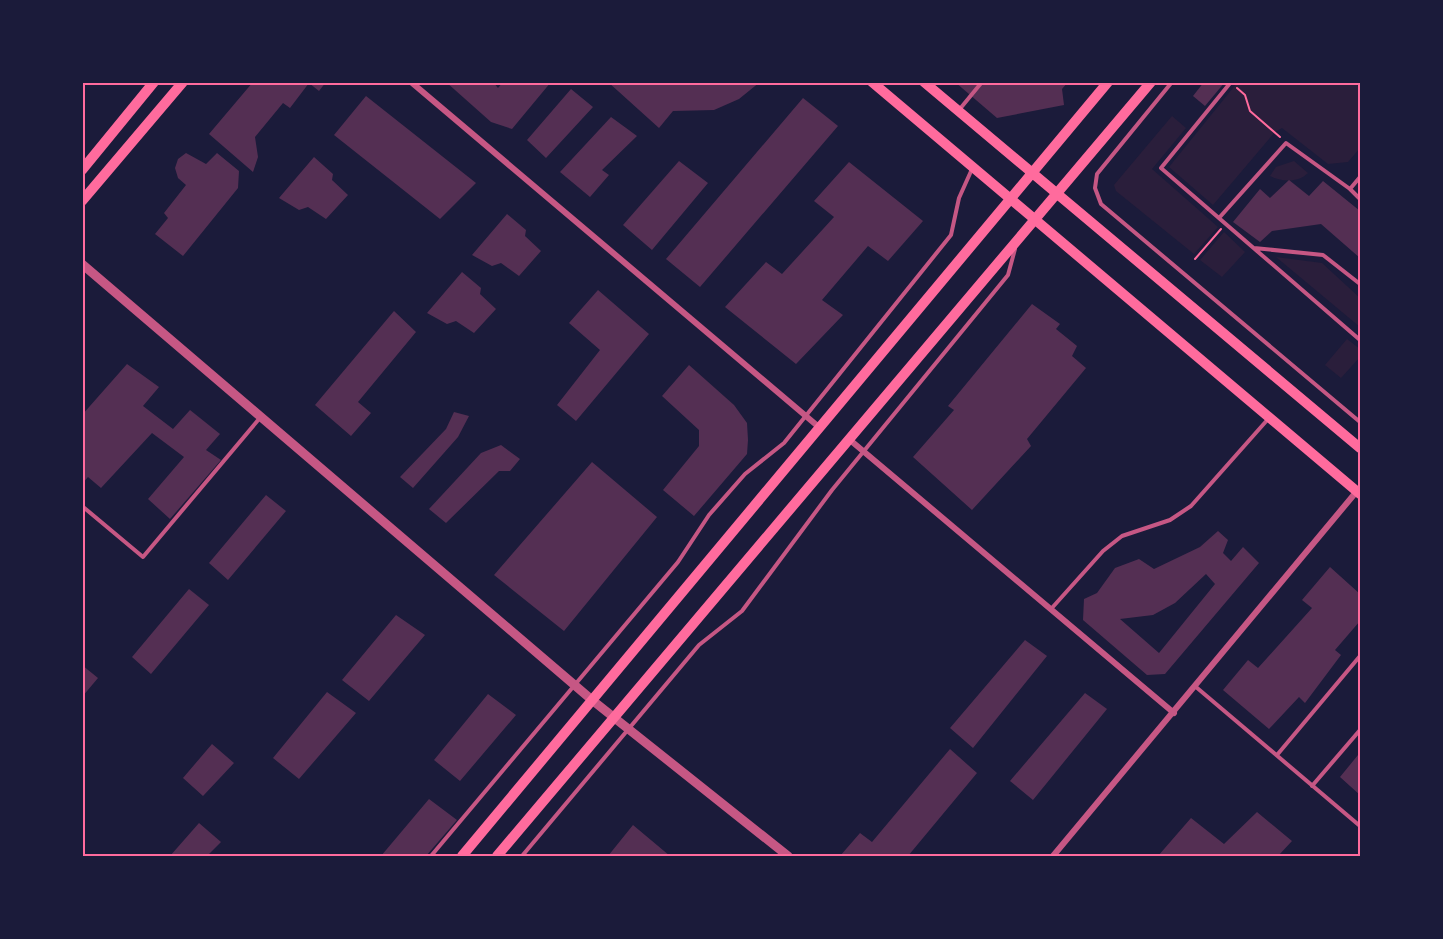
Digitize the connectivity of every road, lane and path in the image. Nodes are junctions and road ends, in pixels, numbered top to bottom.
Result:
1 (154, 82) edge
2 (183, 82) edge
3 (411, 82) edge
4 (872, 82) edge
5 (924, 82) edge
6 (982, 82) edge
7 (1108, 82) edge
8 (1151, 82) edge
9 (1172, 82) edge
10 (1231, 83) edge
11 (958, 111) junction
12 (1286, 143) junction
13 (973, 168) junction
14 (82, 170) edge
15 (1032, 171) junction
16 (1360, 177) edge
17 (1350, 189) junction
18 (1057, 195) junction
19 (1360, 199) edge
20 (1010, 200) junction
21 (82, 201) edge
22 (1035, 218) junction
23 (1219, 218) junction
24 (1225, 224) junction
25 (1017, 239) junction
26 (1253, 248) junction
27 (1195, 259) dead end
28 (82, 264) edge
29 (1360, 284) edge
30 (1360, 340) edge
31 (806, 416) junction
32 (261, 417) junction
33 (1270, 417) junction
34 (1360, 422) edge
35 (820, 428) junction
36 (850, 440) junction
37 (1360, 448) edge
38 (863, 452) junction
39 (1359, 492) edge
40 (82, 506) edge
41 (1051, 609) junction
42 (1360, 656) edge
43 (575, 685) junction
44 (1196, 687) junction
45 (592, 700) junction
46 (1174, 713) junction
47 (613, 717) junction
48 (629, 729) junction
49 (1360, 730) edge
50 (1276, 755) junction
51 (1312, 786) junction
52 (1360, 826) edge
53 (431, 856) edge
54 (462, 856) edge
55 (497, 856) edge
56 (522, 856) edge
57 (788, 856) edge
58 (1053, 856) edge

1 - 14 main road
2 - 21 main road
3 - 31 street
4 - 13 main road
5 - 11 main road
6 - 11 lane
7 - 15 main road
8 - 18 main road
9 - 34 lane
10 - 12 path
10 - 23 lane
11 - 15 main road
12 - 17 lane
12 - 23 lane
13 - 20 main road
13 - 31 lane
15 - 18 main road
15 - 20 main road
16 - 17 lane
17 - 19 lane
18 - 22 main road
18 - 37 main road
20 - 22 main road
20 - 35 main road
22 - 25 main road
22 - 33 main road
23 - 24 lane
24 - 26 lane
24 - 27 path
25 - 36 main road
25 - 38 lane
26 - 29 lane
26 - 30 lane
28 - 32 street
31 - 35 street
31 - 43 lane
32 - 40 lane
32 - 43 street
33 - 39 main road
33 - 41 lane
35 - 45 main road
36 - 38 street
36 - 47 main road
38 - 41 street
38 - 48 lane
39 - 44 street
41 - 46 street
42 - 50 lane
43 - 45 street
43 - 53 lane
44 - 46 street
44 - 50 lane
45 - 47 street
45 - 54 main road
46 - 58 street
47 - 48 street
47 - 55 main road
48 - 56 lane
48 - 57 street
49 - 51 lane
50 - 51 lane
51 - 52 lane

